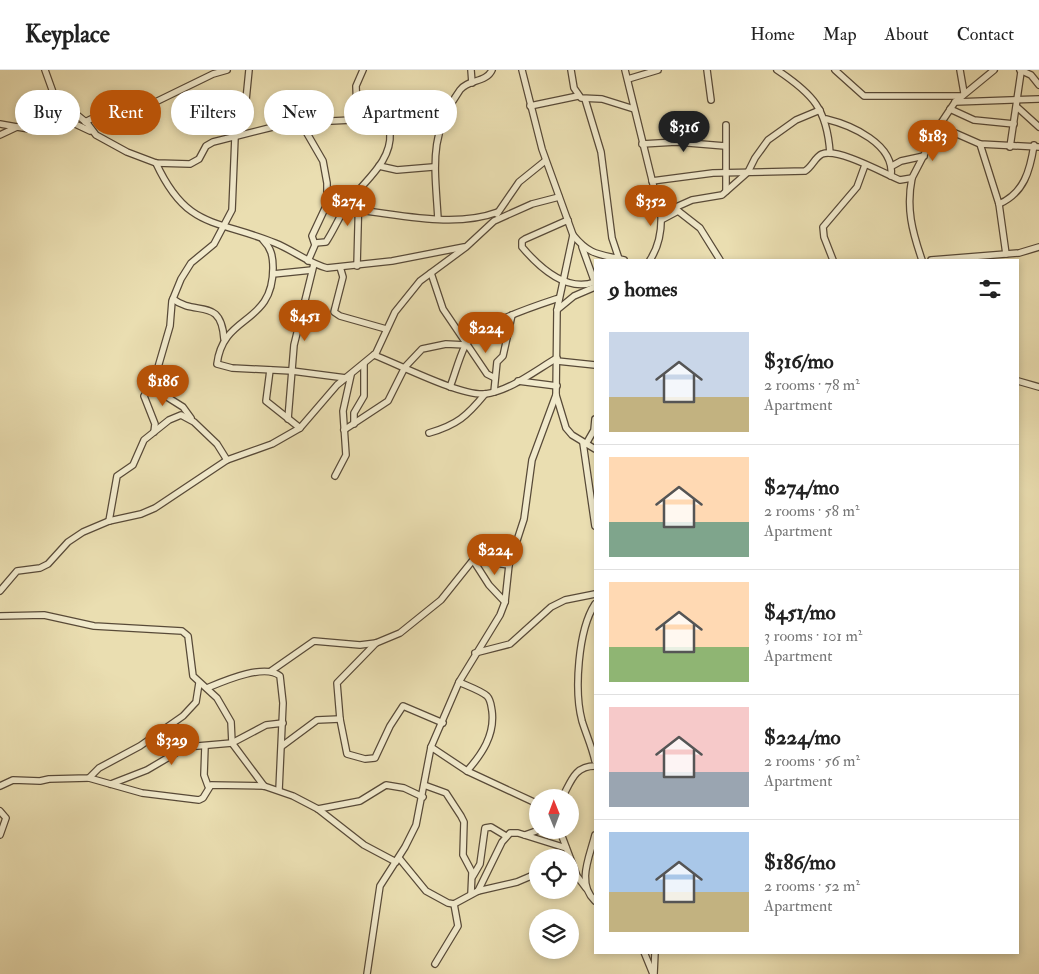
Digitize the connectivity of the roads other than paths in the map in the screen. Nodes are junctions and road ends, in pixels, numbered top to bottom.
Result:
1 (45, 70) edge
2 (227, 70) edge
3 (249, 70) edge
4 (364, 70) edge
5 (471, 70) edge
6 (492, 70) edge
7 (522, 70) edge
8 (571, 70) edge
9 (625, 70) edge
10 (658, 70) edge
11 (708, 70) edge
12 (777, 70) edge
13 (835, 70) edge
14 (960, 70) edge
15 (994, 70) edge
16 (1021, 71) edge
17 (628, 80) junction
18 (472, 83) junction
19 (1039, 85) edge
20 (356, 90) edge
21 (962, 94) junction
22 (578, 96) junction
23 (585, 99) junction
24 (1018, 99) junction
25 (1039, 99) edge
26 (711, 100) dead end
27 (955, 102) junction
28 (530, 106) junction
29 (1017, 107) junction
30 (634, 109) junction
31 (950, 109) junction
32 (820, 110) junction
33 (826, 119) junction
34 (85, 122) junction
35 (0, 124) edge
36 (1014, 124) junction
37 (726, 125) dead end
38 (939, 126) junction
39 (15, 127) edge
40 (90, 127) edge
41 (1039, 127) edge
42 (15, 128) edge
43 (264, 129) edge
44 (0, 135) edge
45 (98, 135) edge
46 (308, 135) edge
47 (389, 135) edge
48 (235, 137) junction
49 (642, 144) junction
50 (980, 144) junction
51 (725, 146) junction
52 (1036, 146) edge
53 (1010, 147) junction
54 (830, 153) junction
55 (924, 156) junction
56 (546, 161) junction
57 (156, 163) junction
58 (865, 165) junction
59 (379, 166) junction
60 (892, 166) junction
61 (433, 167) junction
62 (726, 172) junction
63 (748, 172) junction
64 (891, 176) junction
65 (912, 178) junction
66 (652, 181) junction
67 (359, 189) junction
68 (726, 191) junction
69 (659, 196) junction
70 (559, 197) junction
71 (999, 204) junction
72 (358, 210) junction
73 (676, 210) junction
74 (498, 212) junction
75 (438, 219) junction
76 (663, 219) junction
77 (568, 220) junction
78 (494, 221) junction
79 (223, 227) junction
80 (573, 235) junction
81 (262, 238) junction
82 (315, 243) junction
83 (582, 246) junction
84 (466, 247) junction
85 (1039, 247) edge
86 (1006, 254) junction
87 (961, 258) edge
88 (993, 258) edge
89 (622, 259) edge
90 (650, 259) edge
91 (719, 259) edge
92 (833, 259) edge
93 (922, 259) edge
94 (946, 259) edge
95 (311, 265) junction
96 (357, 266) junction
97 (340, 267) junction
98 (431, 273) junction
99 (273, 274) junction
100 (594, 279) edge
101 (562, 280) junction
102 (594, 282) edge
103 (594, 287) edge
104 (559, 298) junction
105 (173, 299) junction
106 (557, 310) junction
107 (512, 315) junction
108 (386, 330) junction
109 (224, 339) junction
110 (467, 344) junction
111 (374, 355) junction
112 (557, 359) junction
113 (364, 364) junction
114 (594, 365) edge
115 (405, 368) junction
116 (270, 370) junction
117 (292, 371) junction
118 (349, 376) junction
119 (495, 378) junction
120 (154, 380) junction
121 (518, 381) junction
122 (1019, 381) edge
123 (557, 386) junction
124 (450, 387) junction
125 (1039, 387) edge
126 (494, 392) junction
127 (485, 394) junction
128 (556, 395) junction
129 (288, 419) junction
130 (194, 422) junction
131 (354, 424) junction
132 (300, 428) junction
133 (344, 430) junction
134 (594, 430) edge
135 (154, 432) junction
136 (429, 433) dead end
137 (585, 443) junction
138 (594, 448) edge
139 (227, 460) junction
140 (335, 476) dead end
141 (594, 518) edge
142 (110, 521) junction
143 (473, 560) junction
144 (509, 565) junction
145 (0, 590) edge
146 (594, 594) edge
147 (505, 602) junction
148 (594, 606) edge
149 (0, 616) edge
150 (376, 643) junction
151 (475, 653) junction
152 (271, 671) junction
153 (458, 682) junction
154 (199, 683) junction
155 (207, 688) junction
156 (340, 719) junction
157 (444, 722) junction
158 (282, 723) junction
159 (232, 743) junction
160 (205, 746) junction
161 (282, 746) junction
162 (432, 747) junction
163 (594, 758) edge
164 (594, 766) edge
165 (466, 771) junction
166 (89, 778) junction
167 (111, 784) junction
168 (424, 785) junction
169 (0, 786) edge
170 (208, 786) junction
171 (264, 786) junction
172 (567, 789) edge
173 (279, 790) junction
174 (423, 796) junction
175 (529, 800) edge
176 (318, 809) junction
177 (0, 811) edge
178 (529, 834) edge
179 (0, 835) edge
180 (525, 835) junction
181 (506, 836) junction
182 (563, 839) edge
183 (594, 841) edge
184 (566, 848) joint
185 (398, 860) junction
186 (529, 877) edge
187 (472, 878) junction
188 (579, 879) edge
189 (588, 890) junction
190 (478, 891) junction
191 (471, 894) junction
192 (594, 899) edge
193 (454, 904) junction
194 (645, 954) edge
195 (655, 954) edge
196 (435, 964) dead end
197 (366, 973) edge
198 (653, 974) edge

1 - 34 street
2 - 34 street
3 - 48 street
4 - 20 street
5 - 18 street
6 - 18 street
7 - 28 street
8 - 22 street
9 - 17 street
10 - 17 street
11 - 26 street
12 - 32 street
13 - 21 street
14 - 21 street
15 - 21 street
16 - 19 street
16 - 24 street
17 - 30 street
18 - 61 street
21 - 27 street
22 - 23 street
22 - 28 street
23 - 30 street
23 - 89 street
24 - 25 street
24 - 27 street
24 - 29 street
27 - 31 street
28 - 56 street
29 - 36 street
29 - 41 street
30 - 49 street
31 - 36 street
31 - 38 street
32 - 33 street
32 - 63 street
33 - 54 street
33 - 60 street
34 - 40 street
35 - 39 street
36 - 53 street
37 - 51 street
38 - 50 street
38 - 55 street
42 - 44 street
43 - 48 street
45 - 57 street
46 - 82 street
47 - 59 street
48 - 57 street
48 - 79 street
49 - 51 street
49 - 66 street
50 - 53 street
50 - 71 street
51 - 62 street
52 - 53 street
52 - 71 street
54 - 58 street
54 - 63 street
55 - 60 street
55 - 65 street
56 - 70 street
56 - 74 street
57 - 79 street
58 - 64 street
58 - 92 street
59 - 61 street
59 - 67 street
60 - 64 street
61 - 75 street
62 - 63 street
62 - 66 street
62 - 68 street
63 - 68 street
64 - 65 street
65 - 93 street
66 - 69 street
67 - 72 street
67 - 82 street
68 - 73 street
69 - 73 street
69 - 76 street
70 - 77 street
70 - 78 street
71 - 86 street
72 - 75 street
72 - 96 street
73 - 76 street
73 - 91 street
74 - 75 street
74 - 78 street
76 - 90 street
77 - 80 street
77 - 101 street
78 - 84 street
79 - 81 street
79 - 105 street
80 - 83 street
80 - 101 street
81 - 95 street
81 - 99 street
82 - 95 street
83 - 89 street
83 - 100 street
84 - 96 street
84 - 98 street
85 - 86 street
86 - 88 street
87 - 88 street
87 - 94 street
95 - 97 street
95 - 99 street
95 - 117 street
96 - 97 street
97 - 108 street
98 - 108 street
98 - 110 street
99 - 109 street
101 - 102 street
101 - 104 street
103 - 106 street
104 - 106 street
104 - 107 street
105 - 109 street
105 - 120 street
106 - 112 street
107 - 110 street
107 - 119 street
108 - 111 street
109 - 116 street
110 - 115 street
110 - 119 street
110 - 124 street
111 - 113 street
111 - 115 street
112 - 114 street
112 - 121 street
112 - 123 street
113 - 118 street
113 - 131 street
115 - 124 street
115 - 131 street
116 - 117 street
116 - 129 street
117 - 118 street
117 - 129 street
118 - 132 street
118 - 133 street
119 - 126 street
120 - 130 street
120 - 135 street
121 - 123 street
121 - 126 street
122 - 125 street
123 - 128 street
124 - 127 street
126 - 127 street
127 - 136 street
128 - 137 street
128 - 144 street
129 - 132 street
130 - 135 street
130 - 139 street
131 - 133 street
132 - 139 street
133 - 140 street
134 - 137 street
135 - 142 street
137 - 138 street
137 - 141 street
139 - 142 street
142 - 145 street
143 - 144 street
143 - 147 street
143 - 150 street
144 - 147 street
146 - 151 street
147 - 151 street
148 - 163 street
149 - 154 street
150 - 152 street
150 - 156 street
151 - 153 street
152 - 155 street
152 - 158 street
153 - 157 street
153 - 165 street
154 - 155 street
154 - 166 street
155 - 159 street
156 - 157 street
156 - 161 street
157 - 162 street
158 - 159 street
158 - 161 street
159 - 160 street
159 - 171 street
160 - 167 street
160 - 170 street
161 - 173 street
162 - 165 street
162 - 168 street
164 - 172 street
165 - 175 street
166 - 167 street
166 - 169 street
167 - 170 street
168 - 174 street
168 - 187 street
170 - 171 street
171 - 173 street
173 - 176 street
174 - 176 street
174 - 185 street
176 - 185 street
177 - 179 street
178 - 180 street
180 - 181 street
180 - 184 street
181 - 187 street
181 - 190 street
182 - 184 street
183 - 189 street
185 - 193 street
185 - 197 street
186 - 190 street
187 - 191 street
188 - 189 street
189 - 192 street
190 - 191 street
191 - 193 street
193 - 196 street
194 - 198 street
195 - 198 street

